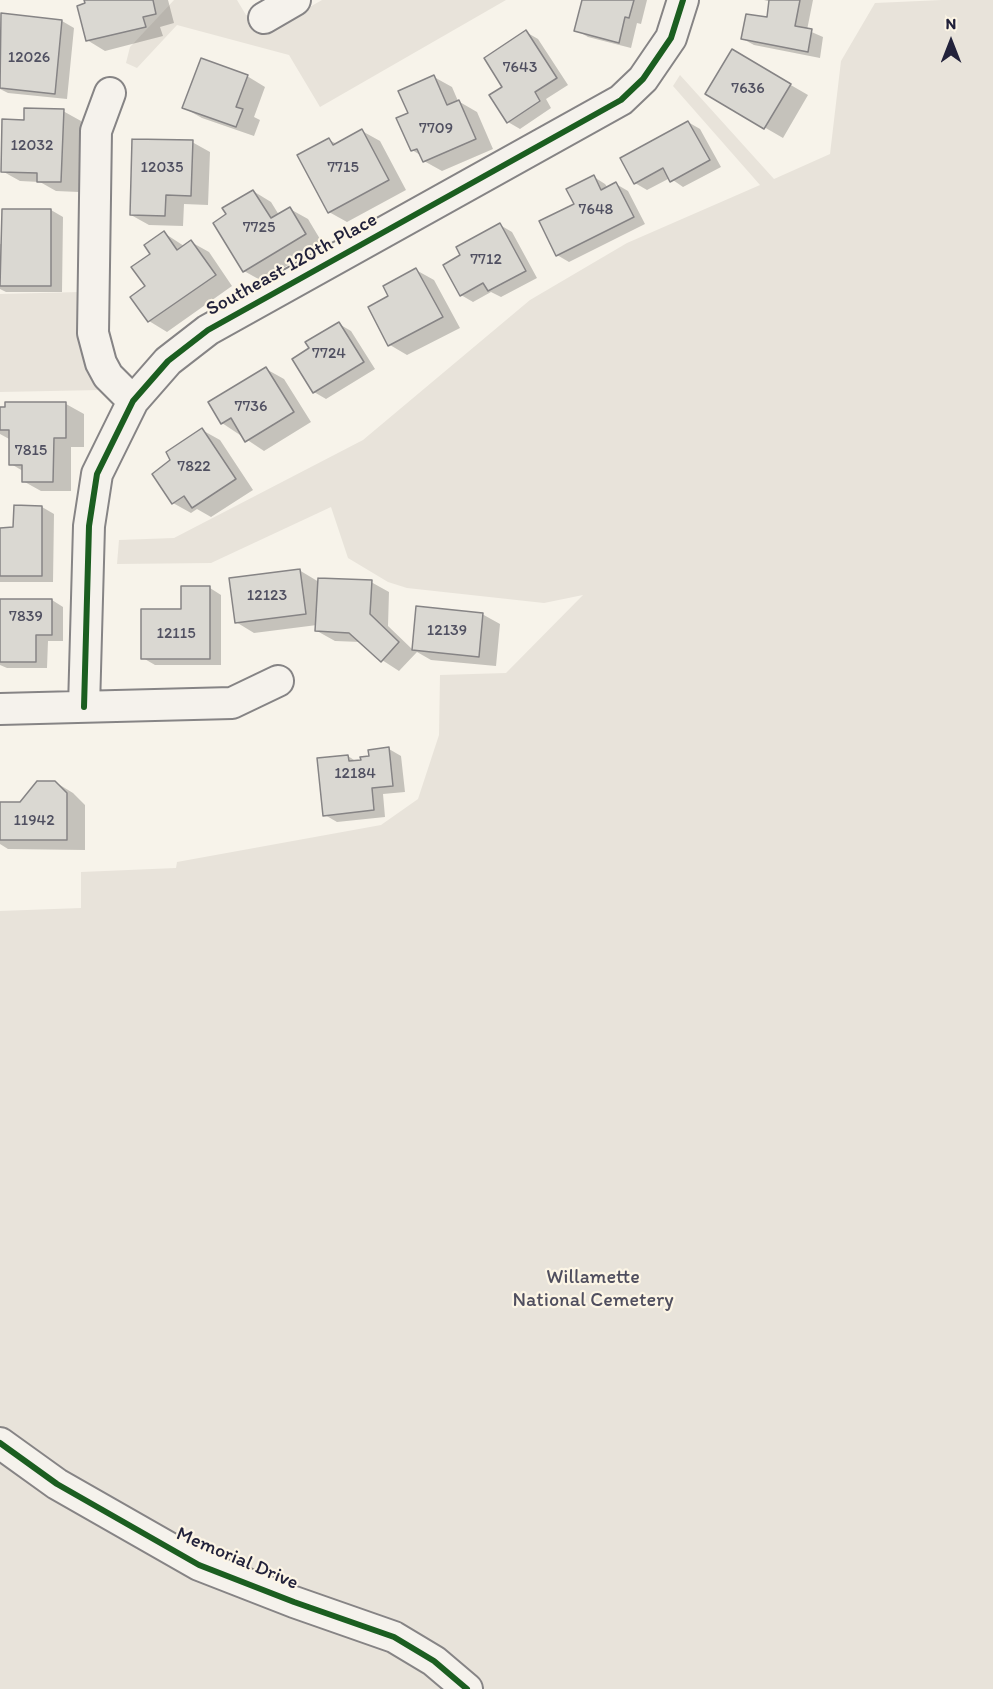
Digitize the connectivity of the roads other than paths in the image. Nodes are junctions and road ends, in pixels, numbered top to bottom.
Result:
1 (295, 0) edge
2 (683, 0) edge
3 (264, 18) dead end
4 (110, 93) dead end
5 (133, 401) junction
6 (278, 681) dead end
7 (84, 707) junction
8 (0, 708) edge
9 (0, 1443) edge
10 (467, 1689) edge

1 - 3 street
2 - 5 street, Southeast 120th Place
4 - 5 street
5 - 7 street, Southeast 120th Place
6 - 7 street
7 - 8 street
9 - 10 street, Memorial Drive

